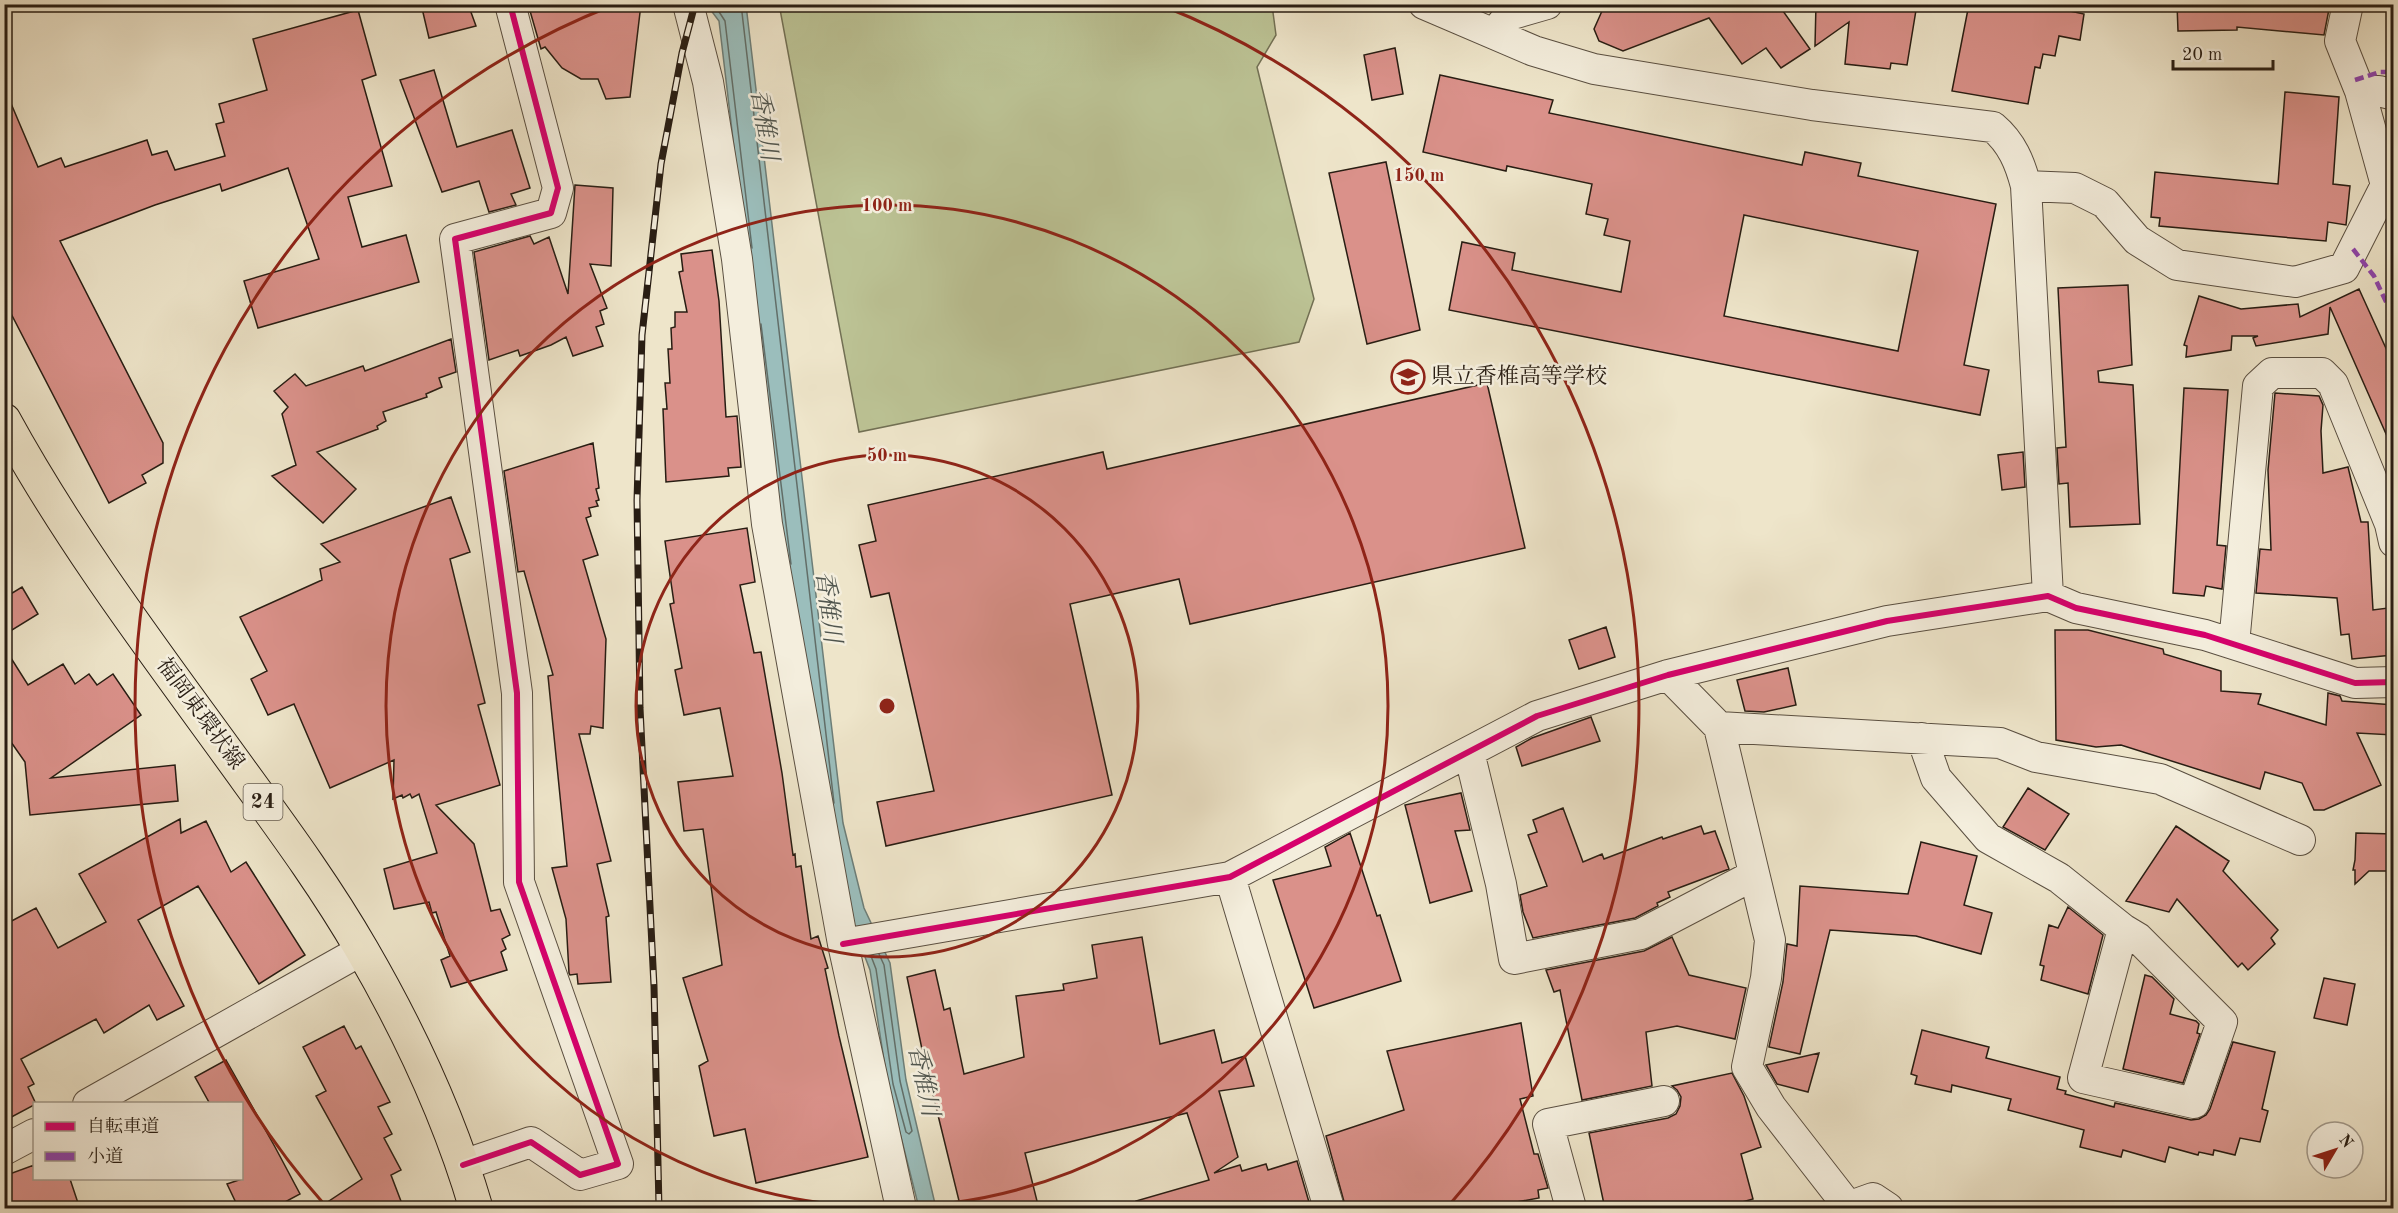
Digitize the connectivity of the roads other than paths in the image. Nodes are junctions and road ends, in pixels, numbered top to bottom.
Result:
1 (510, 4) edge
2 (687, 4) edge
3 (1424, 4) edge
4 (1547, 4) edge
5 (2348, 4) edge
6 (1494, 34) junction
7 (2360, 92) junction
8 (2394, 95) edge
9 (2026, 186) junction
10 (4, 420) edge
11 (2394, 542) edge
12 (2048, 596) junction
13 (2234, 644) junction
14 (1668, 675) junction
15 (2394, 682) edge
16 (1719, 727) junction
17 (1922, 738) junction
18 (1469, 752) junction
19 (2300, 840) dead end
20 (1754, 875) junction
21 (1230, 877) junction
22 (2123, 929) junction
23 (843, 944) junction
24 (362, 950) junction
25 (1664, 1101) dead end
26 (92, 1102) edge
27 (33, 1135) edge
28 (4, 1150) edge
29 (463, 1165) junction
30 (1847, 1207) edge
31 (476, 1209) edge
32 (902, 1209) edge
33 (1329, 1209) edge
34 (1570, 1209) edge
35 (1888, 1209) edge

1 - 29 street
2 - 23 street
3 - 6 street
4 - 6 street
5 - 7 street
6 - 9 street
7 - 8 street
7 - 9 street
9 - 12 street
10 - 24 main road, 福岡東環状線 / 24
11 - 13 street
12 - 13 street
12 - 14 street
13 - 15 street
14 - 16 street
14 - 18 street
16 - 17 street
16 - 20 street
17 - 19 street
17 - 22 street
18 - 20 street
18 - 21 street
20 - 30 street
21 - 23 street
21 - 33 street
22 - 22 street
23 - 32 street
24 - 26 street
24 - 29 main road, 福岡東環状線 / 24
25 - 34 street
27 - 28 street
29 - 31 main road, 福岡東環状線 / 24
30 - 35 street

